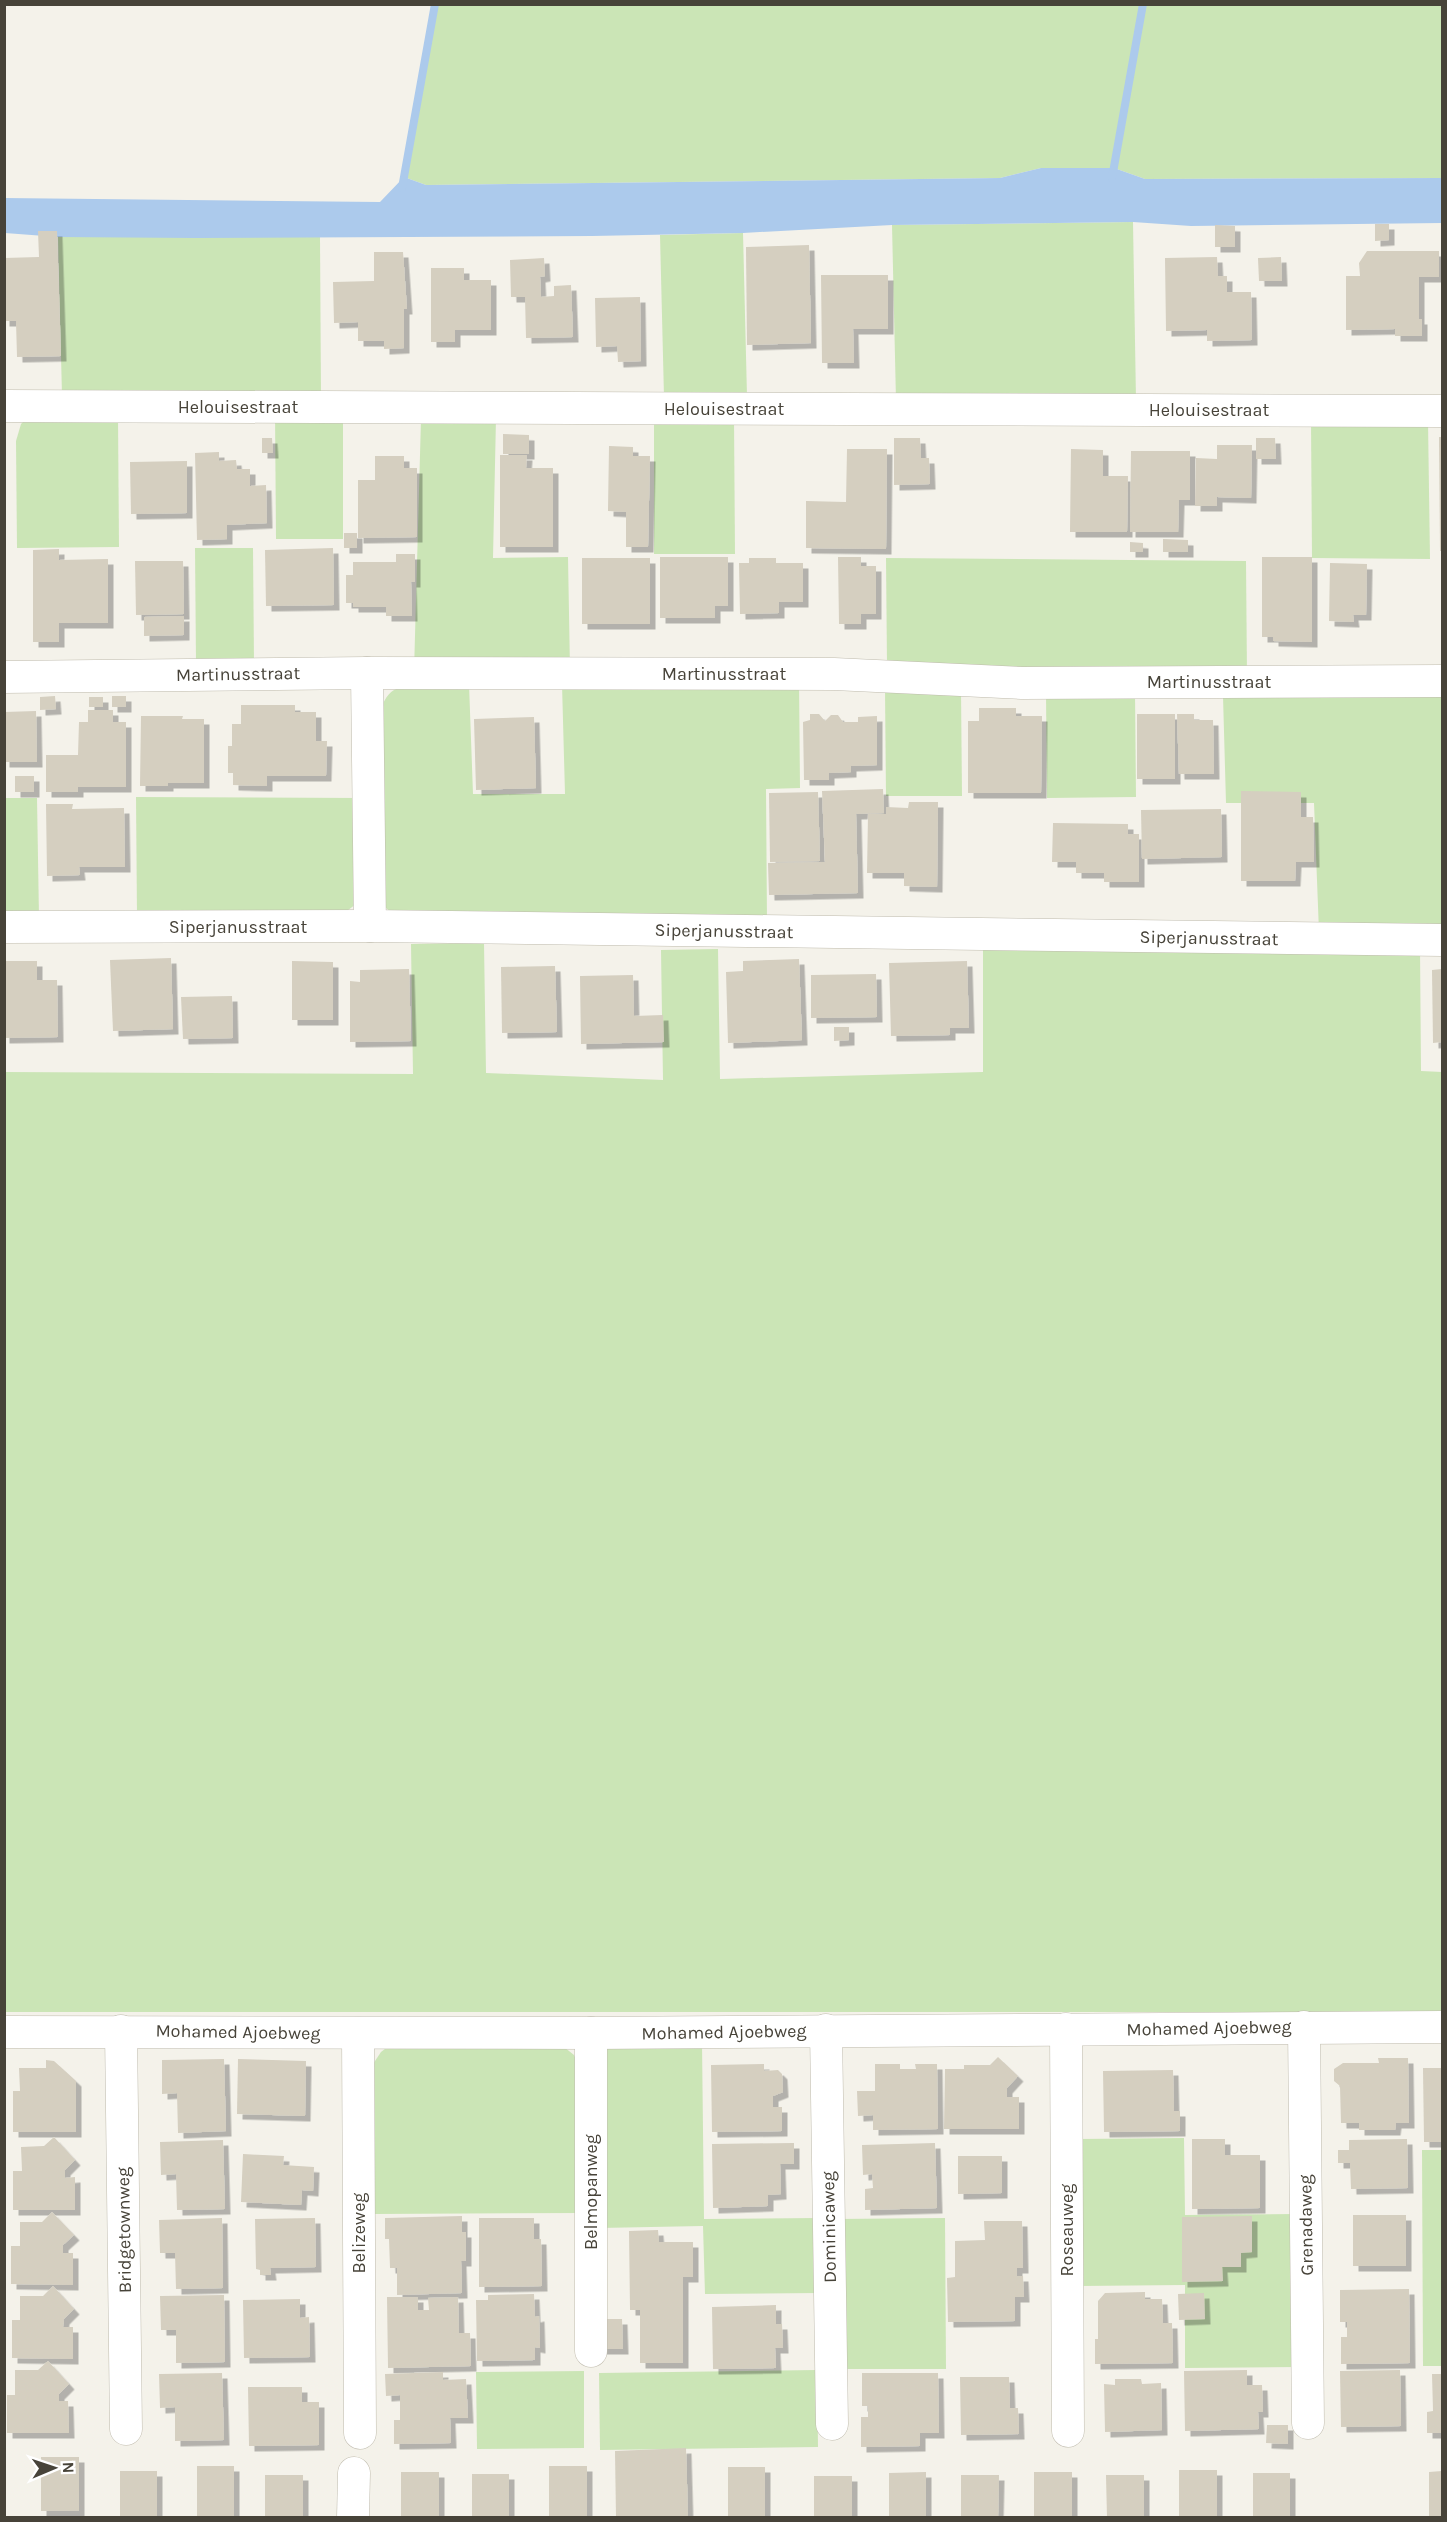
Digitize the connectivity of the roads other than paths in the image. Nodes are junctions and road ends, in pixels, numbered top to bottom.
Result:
1 (4, 406) edge
2 (1443, 411) edge
3 (367, 673) junction
4 (4, 677) edge
5 (1443, 681) edge
6 (370, 926) junction
7 (4, 927) edge
8 (1443, 940) edge
9 (1304, 2027) junction
10 (1443, 2027) edge
11 (1066, 2029) junction
12 (826, 2030) junction
13 (122, 2031) junction
14 (4, 2032) edge
15 (358, 2033) junction
16 (591, 2033) junction
17 (591, 2351) dead end
18 (1308, 2423) dead end
19 (832, 2424) dead end
20 (126, 2429) dead end
21 (1068, 2432) dead end
22 (360, 2433) dead end
23 (354, 2474) dead end
24 (353, 2517) edge

1 - 2 street, Helouisestraat
3 - 4 street, Martinusstraat
3 - 5 street, Martinusstraat
3 - 6 street
6 - 7 street, Siperjanusstraat
6 - 8 street, Siperjanusstraat
9 - 10 street, Mohamed Ajoebweg
9 - 11 street, Mohamed Ajoebweg
9 - 18 street, Grenadaweg
11 - 12 street, Mohamed Ajoebweg
11 - 21 street, Roseauweg
12 - 16 street, Mohamed Ajoebweg
12 - 19 street, Dominicaweg
13 - 14 street, Mohamed Ajoebweg
13 - 15 street, Mohamed Ajoebweg
13 - 20 street, Bridgetownweg
15 - 16 street, Mohamed Ajoebweg
15 - 22 street, Belizeweg
16 - 17 street, Belmopanweg
23 - 24 street

